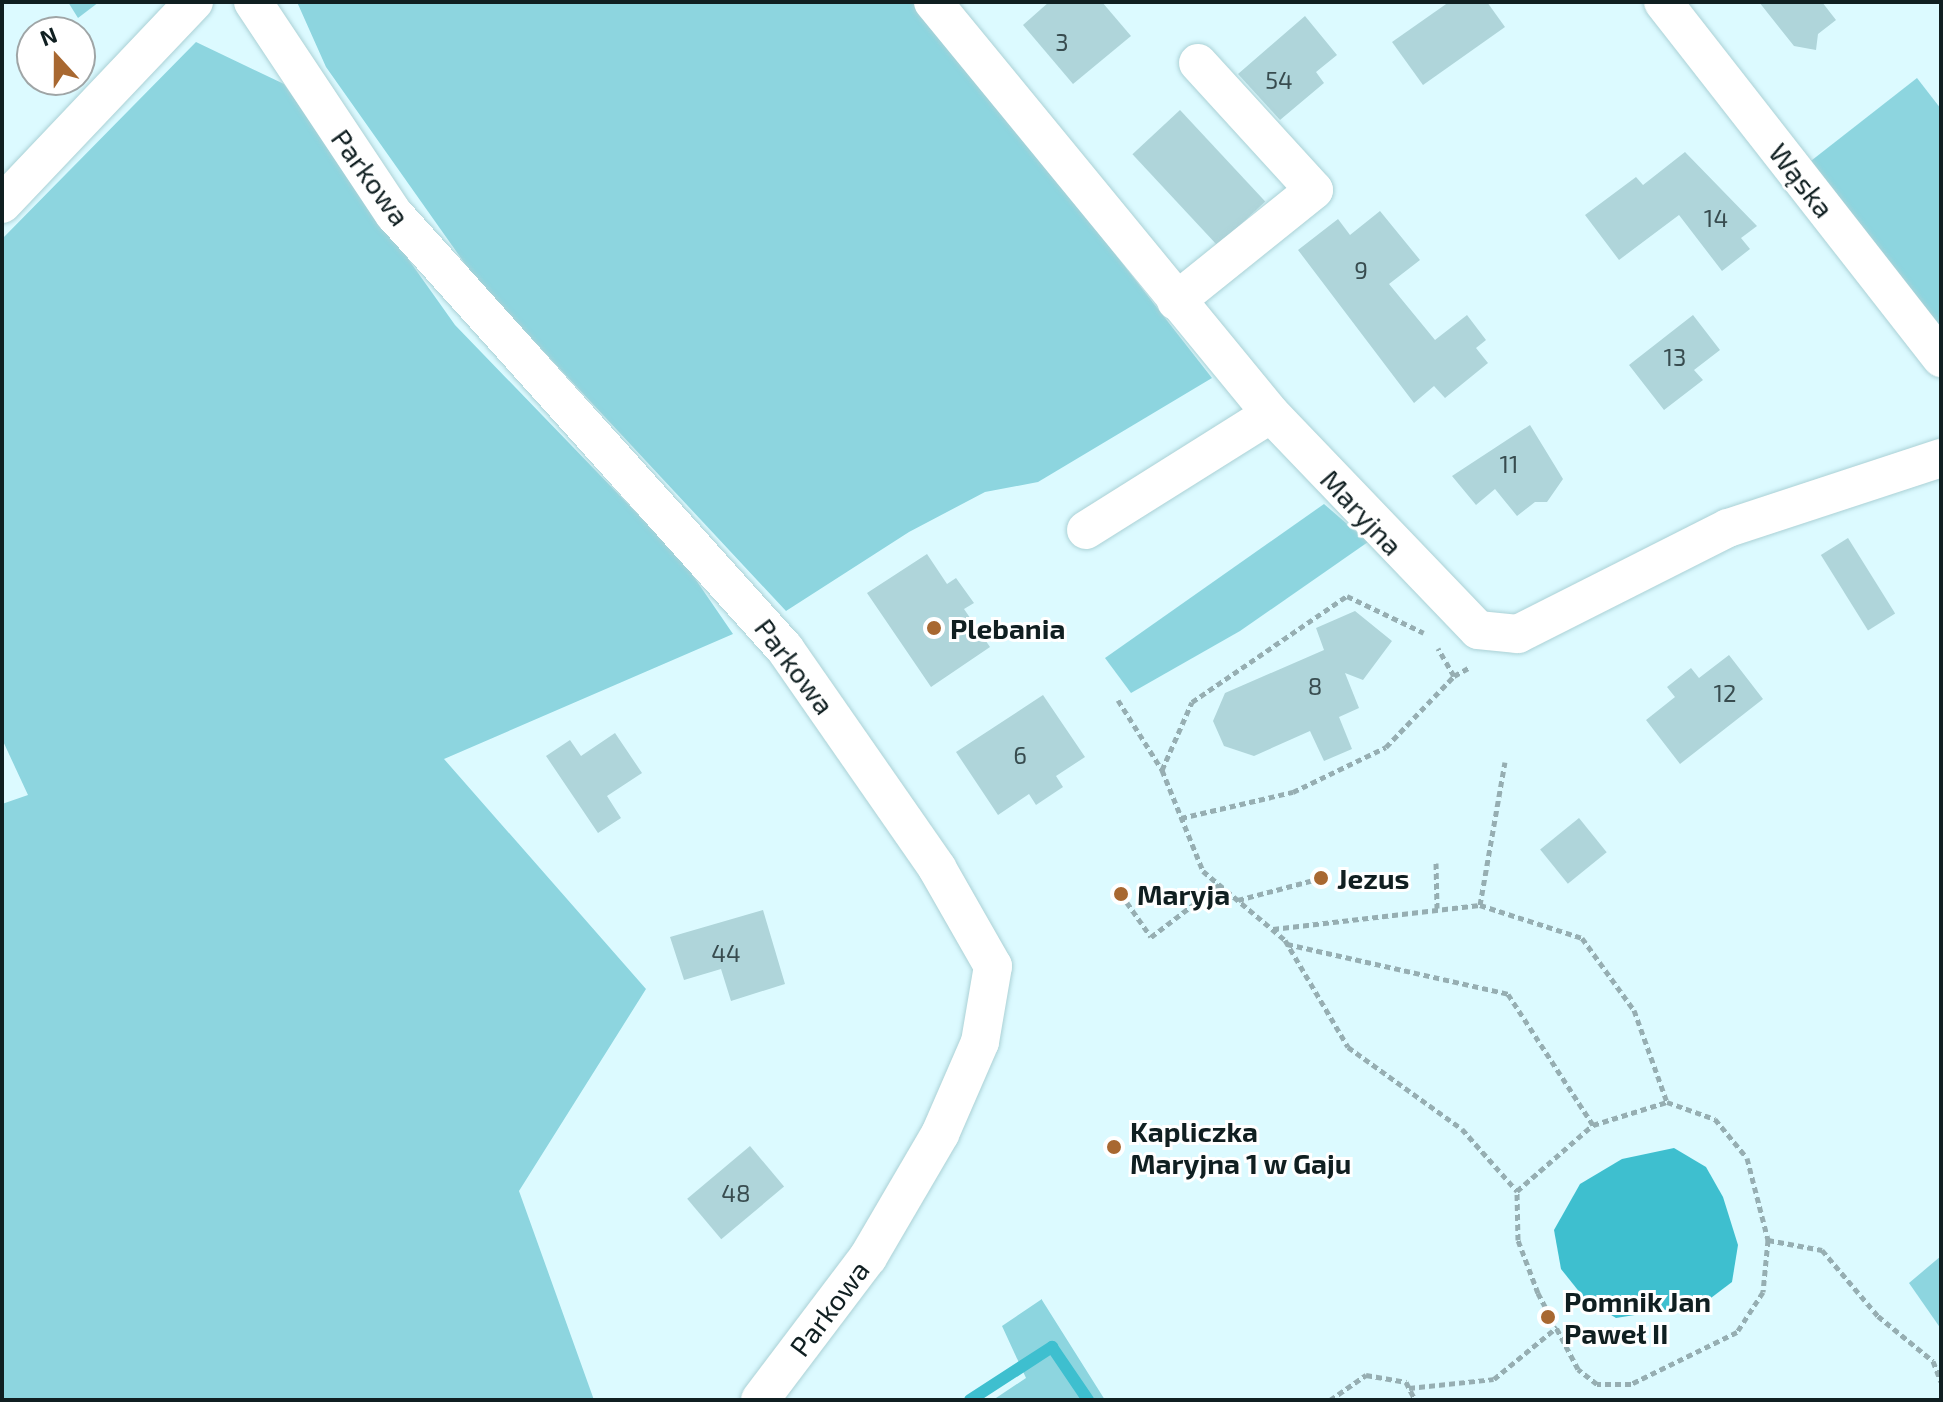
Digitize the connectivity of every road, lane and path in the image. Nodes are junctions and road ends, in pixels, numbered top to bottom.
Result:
1 (194, 2) edge
2 (253, 2) edge
3 (933, 2) edge
4 (1663, 2) edge
5 (1198, 63) dead end
6 (2, 204) edge
7 (1176, 301) junction
8 (1941, 358) edge
9 (1271, 414) junction
10 (1941, 458) edge
11 (1086, 530) dead end
12 (1477, 663) dead end
13 (1454, 676) junction
14 (1118, 700) dead end
15 (1505, 762) dead end
16 (1162, 770) junction
17 (1181, 818) junction
18 (1436, 863) dead end
19 (1321, 878) dead end
20 (1219, 885) junction
21 (1121, 894) dead end
22 (1237, 900) junction
23 (1480, 905) junction
24 (1437, 908) junction
25 (1272, 929) junction
26 (1287, 944) junction
27 (1667, 1102) junction
28 (1593, 1125) junction
29 (1517, 1191) junction
30 (1768, 1240) junction
31 (1557, 1327) junction
32 (1941, 1382) edge
33 (1409, 1388) junction
34 (760, 1400) edge
35 (1330, 1400) edge
36 (1415, 1400) edge

1 - 6 street
2 - 34 street, Parkowa
3 - 7 street, Maryjna
4 - 8 street, Wąska
5 - 7 street
7 - 9 street, Maryjna
9 - 10 street, Maryjna
9 - 11 street
12 - 13 path
13 - 16 path
13 - 17 path
14 - 16 path
15 - 23 path
16 - 17 path
17 - 20 path
18 - 24 path
19 - 22 path
20 - 21 path
20 - 22 path
22 - 25 path
23 - 24 path
23 - 27 path
24 - 25 path
25 - 26 path
26 - 28 path
26 - 29 path
27 - 28 path
27 - 30 path
28 - 29 path
29 - 31 path
30 - 31 path
30 - 32 path
31 - 33 path
33 - 35 path
33 - 36 path

